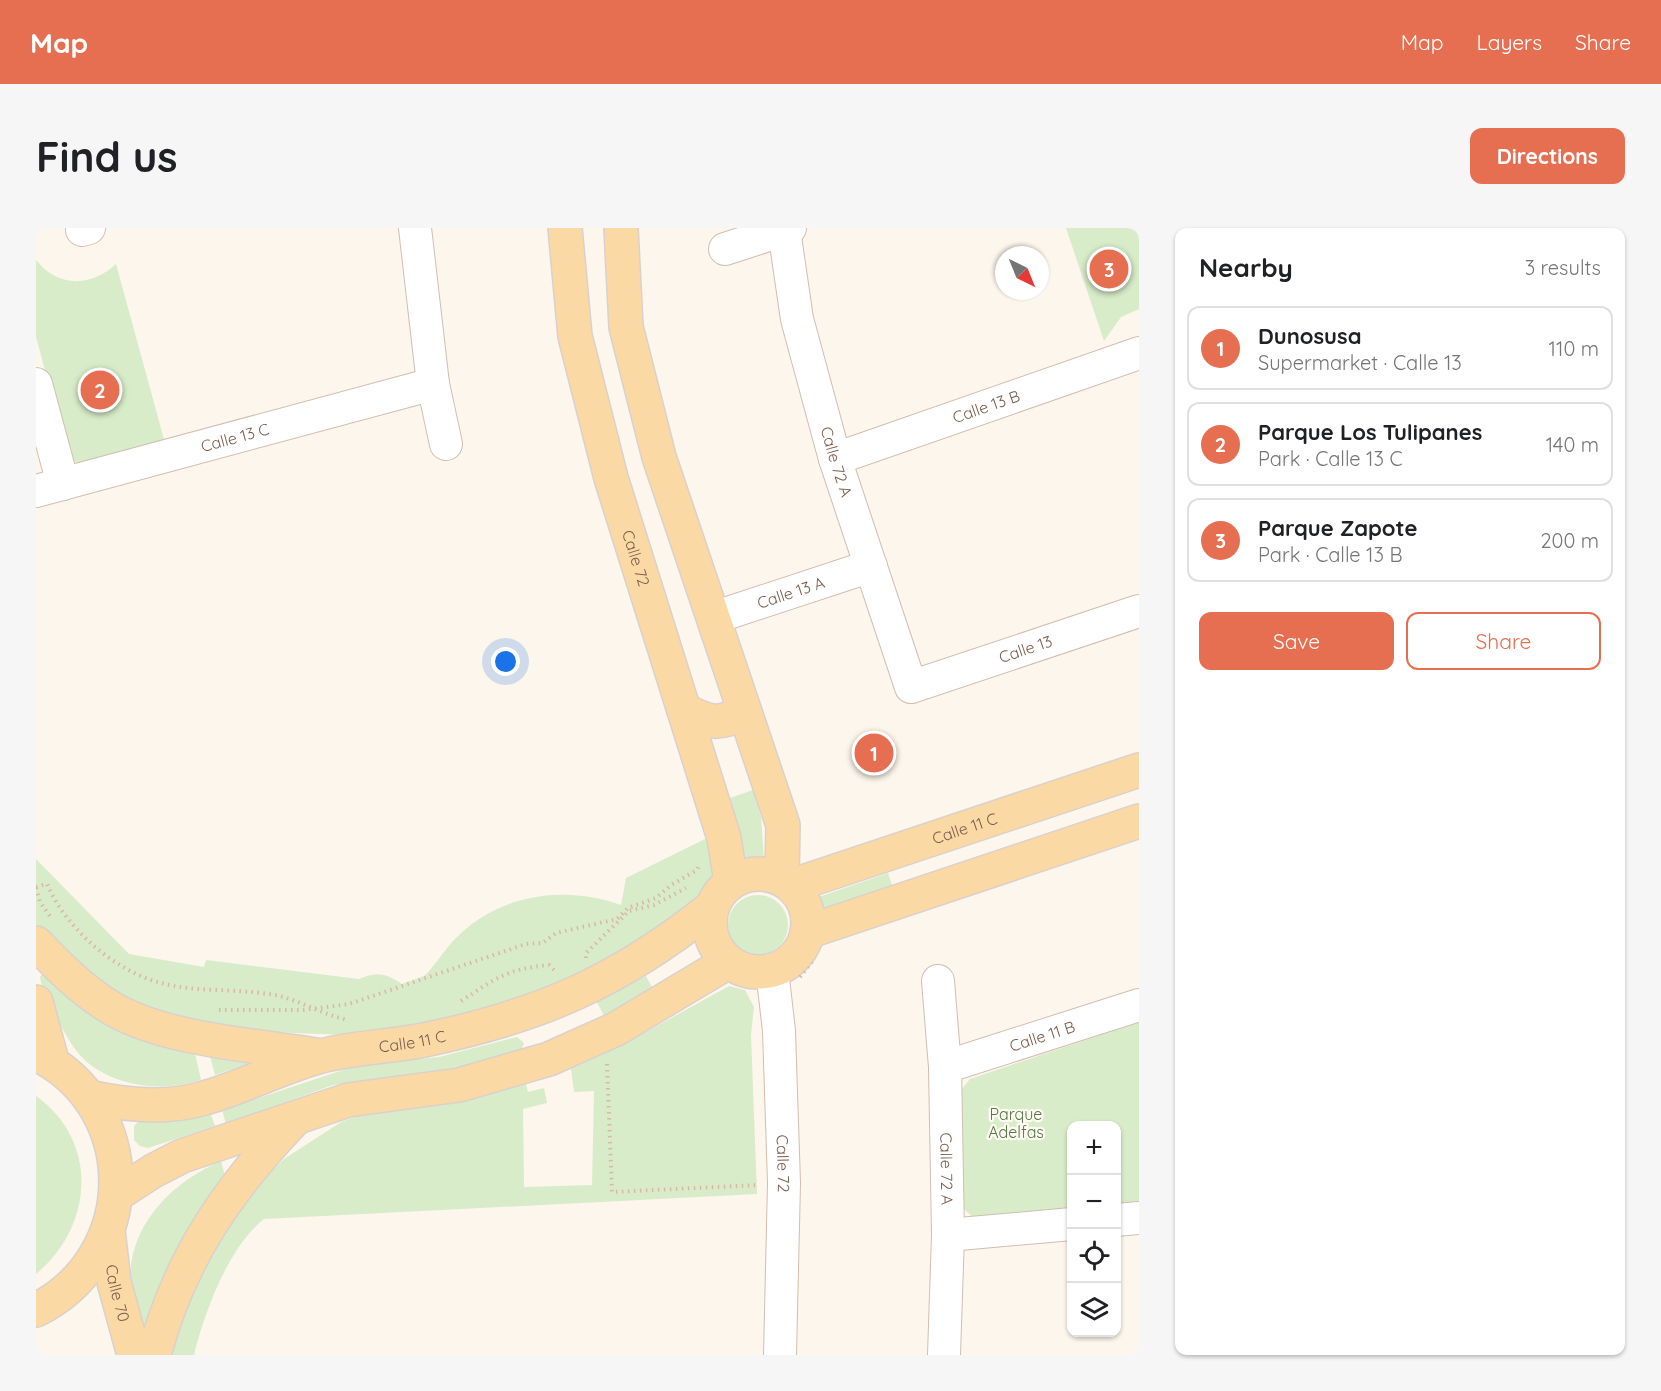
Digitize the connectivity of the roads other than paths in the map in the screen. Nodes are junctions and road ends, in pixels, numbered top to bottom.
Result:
1 (416, 228) edge
2 (565, 228) edge
3 (621, 228) edge
4 (788, 229) edge
5 (725, 249) dead end
6 (1139, 353) edge
7 (36, 384) edge
8 (432, 384) junction
9 (446, 444) dead end
10 (835, 459) junction
11 (50, 488) edge
12 (871, 566) junction
13 (1139, 611) edge
14 (713, 618) junction
15 (911, 687) joint
16 (684, 710) junction
17 (745, 712) junction
18 (1139, 770) edge
19 (1139, 821) edge
20 (914, 845) junction
21 (787, 883) junction
22 (711, 891) junction
23 (930, 891) junction
24 (807, 932) junction
25 (46, 933) edge
26 (728, 962) junction
27 (772, 970) junction
28 (938, 981) dead end
29 (36, 1002) edge
30 (1139, 1005) edge
31 (533, 1012) junction
32 (320, 1056) junction
33 (44, 1058) edge
34 (549, 1059) junction
35 (945, 1066) junction
36 (89, 1097) junction
37 (299, 1116) junction
38 (116, 1195) junction
39 (1139, 1218) edge
40 (1121, 1220) edge
41 (1067, 1224) edge
42 (108, 1230) junction
43 (948, 1235) junction
44 (36, 1310) edge
45 (134, 1355) edge
46 (154, 1355) edge
47 (780, 1355) edge
48 (944, 1355) edge

1 - 8 street
2 - 16 main road, Calle 72
3 - 14 main road
4 - 5 street
4 - 10 street, Calle 72 A
6 - 10 street, Calle 13 B
7 - 11 street
8 - 9 street
8 - 11 street, Calle 13 C
10 - 12 street, Calle 72 A
12 - 14 street, Calle 13 A
12 - 15 street, Calle 72 A
13 - 15 street, Calle 13
14 - 17 main road
16 - 17 main road
16 - 22 main road, Calle 72
17 - 21 main road
18 - 20 main road, Calle 11 C
19 - 23 main road
20 - 21 main road, Calle 11 C
20 - 23 main road
21 - 22 main road
21 - 24 main road
22 - 26 main road
22 - 31 main road, Calle 11 C
23 - 24 main road
24 - 27 main road
25 - 32 main road
26 - 27 main road
26 - 34 main road
27 - 47 street, Calle 72
28 - 35 street, Calle 72 A
29 - 33 main road
30 - 35 street, Calle 11 B
31 - 32 main road, Calle 11 C
31 - 34 main road
32 - 36 main road, Calle 11 C
33 - 36 main road
34 - 37 main road
35 - 43 street, Calle 72 A
36 - 38 main road
37 - 38 main road
37 - 46 main road
38 - 42 main road
39 - 40 street
41 - 43 street
42 - 44 main road
42 - 45 main road, Calle 70
43 - 48 street, Calle 72 A

